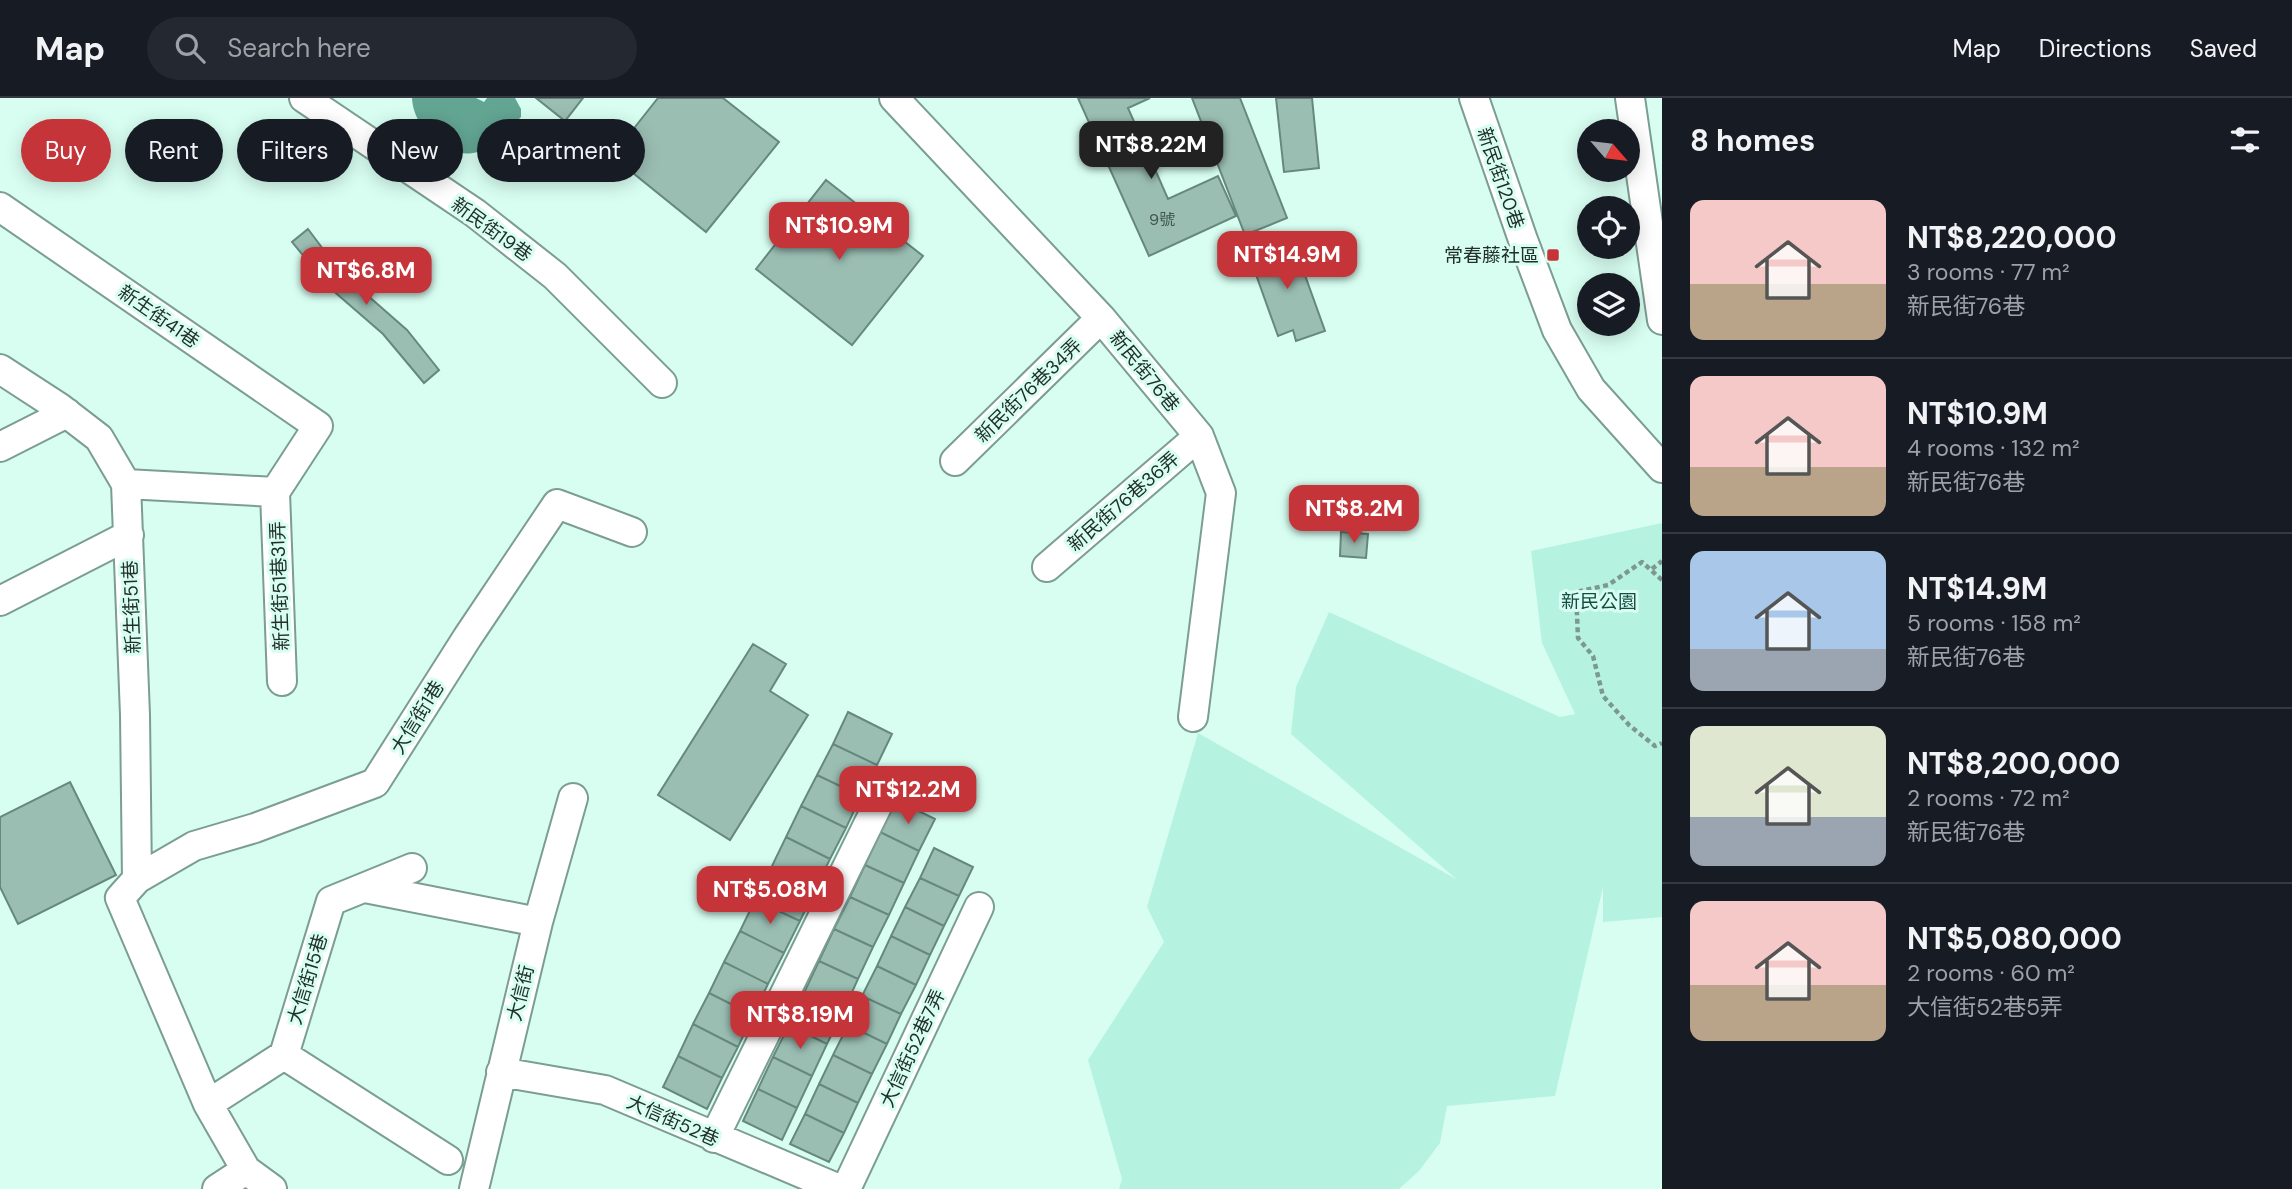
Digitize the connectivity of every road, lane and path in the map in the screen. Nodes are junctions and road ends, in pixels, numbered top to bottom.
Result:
1 (304, 98) edge
2 (894, 98) edge
3 (1474, 98) edge
4 (1630, 98) edge
5 (0, 207) edge
6 (1101, 318) junction
7 (1662, 320) edge
8 (0, 369) edge
9 (662, 383) dead end
10 (66, 413) junction
11 (1199, 436) junction
12 (0, 447) edge
13 (955, 461) dead end
14 (1662, 468) edge
15 (126, 484) junction
16 (275, 492) junction
17 (632, 532) dead end
18 (129, 535) junction
19 (1662, 561) edge
20 (1047, 567) dead end
21 (1652, 569) junction
22 (1662, 580) edge
23 (0, 601) edge
24 (282, 681) dead end
25 (1194, 717) dead end
26 (1662, 743) edge
27 (888, 783) dead end
28 (573, 798) dead end
29 (412, 869) dead end
30 (365, 888) junction
31 (129, 889) junction
32 (979, 907) dead end
33 (538, 922) junction
34 (284, 1055) junction
35 (501, 1072) junction
36 (208, 1104) junction
37 (715, 1138) junction
38 (448, 1160) dead end
39 (246, 1170) junction
40 (217, 1189) edge
41 (272, 1189) edge
42 (474, 1189) edge
43 (839, 1189) edge
44 (846, 1189) edge

1 - 9 street, 新民街19巷
2 - 6 street, 新民街76巷
3 - 14 street, 新民街120巷
4 - 7 street
5 - 16 street, 新生街41巷
6 - 11 street, 新民街76巷
6 - 13 street, 新民街76巷34弄
8 - 10 street, 新生街51巷
10 - 12 street
10 - 15 street, 新生街51巷
11 - 20 street, 新民街76巷36弄
11 - 25 street, 新民街76巷
15 - 16 street
15 - 18 street, 新生街51巷
16 - 24 street, 新生街51巷31弄
17 - 31 street, 大信街1巷
18 - 23 street
18 - 31 street, 新生街51巷
19 - 21 path
21 - 22 path
21 - 26 path
27 - 37 street
28 - 33 street, 大信街
29 - 30 street, 大信街15巷
30 - 33 street
30 - 34 street, 大信街15巷
31 - 36 street
32 - 44 street, 大信街52巷7弄
33 - 35 street, 大信街
34 - 36 street
34 - 38 street
35 - 37 street, 大信街52巷
35 - 42 street, 大信街
36 - 39 street
37 - 43 street, 大信街52巷
39 - 40 street
39 - 41 street

